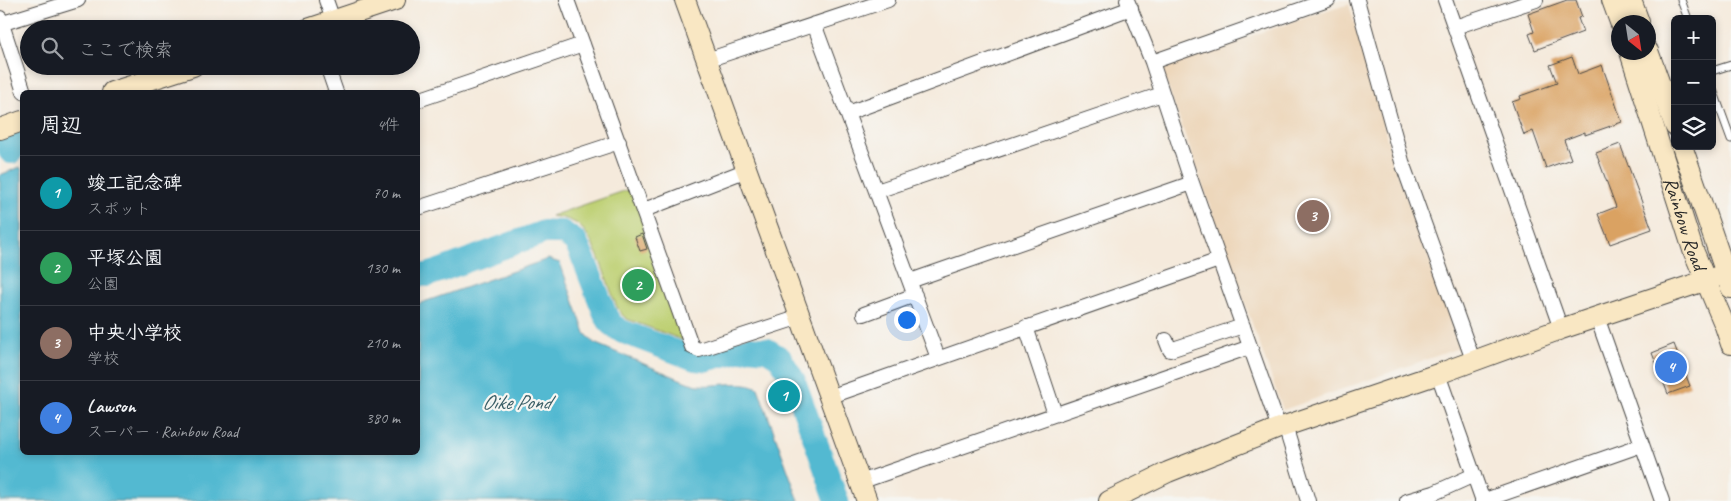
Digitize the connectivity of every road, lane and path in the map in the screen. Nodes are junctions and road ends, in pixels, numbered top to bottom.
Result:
1 (78, 0) edge
2 (326, 0) edge
3 (395, 0) edge
4 (567, 0) edge
5 (685, 0) edge
6 (888, 0) edge
7 (1328, 0) edge
8 (1357, 0) edge
9 (1445, 0) edge
10 (1536, 0) edge
11 (1612, 0) edge
12 (1631, 0) edge
13 (1681, 0) edge
14 (867, 3) edge
15 (1129, 4) edge
16 (1617, 15) edge
17 (1636, 15) edge
18 (1687, 15) edge
19 (333, 20) joint
20 (1, 22) edge
21 (814, 24) junction
22 (1455, 27) junction
23 (583, 44) junction
24 (707, 60) junction
25 (1633, 60) edge
26 (1653, 60) edge
27 (1152, 62) junction
28 (1731, 65) edge
29 (1716, 70) edge
30 (165, 75) edge
31 (330, 75) edge
32 (1668, 87) edge
33 (23, 90) edge
34 (118, 90) edge
35 (335, 90) edge
36 (1162, 94) junction
37 (420, 99) edge
38 (1671, 106) edge
39 (1716, 107) edge
40 (848, 113) junction
41 (20, 122) edge
42 (0, 129) edge
43 (1731, 139) edge
44 (619, 142) junction
45 (1683, 150) edge
46 (747, 170) junction
47 (1192, 183) junction
48 (876, 190) junction
49 (420, 207) edge
50 (644, 210) junction
51 (1219, 260) junction
52 (1729, 277) edge
53 (1705, 280) junction
54 (910, 281) junction
55 (915, 295) junction
56 (864, 314) dead end
57 (800, 317) junction
58 (1597, 317) junction
59 (1243, 326) junction
60 (1026, 328) junction
61 (1561, 329) junction
62 (1166, 340) dead end
63 (1731, 344) edge
64 (1250, 347) junction
65 (938, 358) junction
66 (1474, 360) junction
67 (1438, 374) junction
68 (829, 397) junction
69 (1055, 414) junction
70 (1282, 427) junction
71 (1642, 445) junction
72 (1474, 476) junction
73 (860, 482) junction
74 (867, 501) edge
75 (1109, 501) edge
76 (1308, 501) edge
77 (1407, 501) edge
78 (1482, 501) edge
79 (1662, 501) edge

1 - 20 street
2 - 19 street
3 - 19 street
4 - 23 street
5 - 24 street
6 - 14 street
7 - 27 street
8 - 66 street
9 - 22 street
10 - 22 street
11 - 16 street
12 - 17 street
13 - 18 lane
14 - 21 street
15 - 27 street
15 - 40 street
20 - 33 street
21 - 24 street
21 - 40 street
22 - 61 street
23 - 37 street
23 - 44 street
24 - 46 street
25 - 53 street, Rainbow Road
26 - 32 street
27 - 36 street
28 - 29 lane
30 - 34 street
31 - 35 street
32 - 38 street
36 - 47 street
36 - 48 street
39 - 43 lane
40 - 48 street
41 - 42 street
44 - 49 street
44 - 50 street
45 - 52 street, Rainbow Road
46 - 50 street
46 - 57 street
47 - 51 street
47 - 54 street
48 - 54 street
50 - 57 street
51 - 59 street
51 - 60 street
52 - 53 street
53 - 58 street
53 - 63 street, Rainbow Road
54 - 55 street
55 - 56 street
55 - 65 street
57 - 68 street
58 - 61 street
58 - 71 street
59 - 62 street
59 - 64 street
60 - 65 street
60 - 69 street
61 - 66 street
64 - 69 street
64 - 70 street
65 - 68 street
66 - 67 street
67 - 70 street
67 - 72 street
68 - 73 street
69 - 73 street
70 - 75 street
70 - 76 street
71 - 78 street
71 - 79 street
72 - 77 street
72 - 78 street
73 - 74 street

